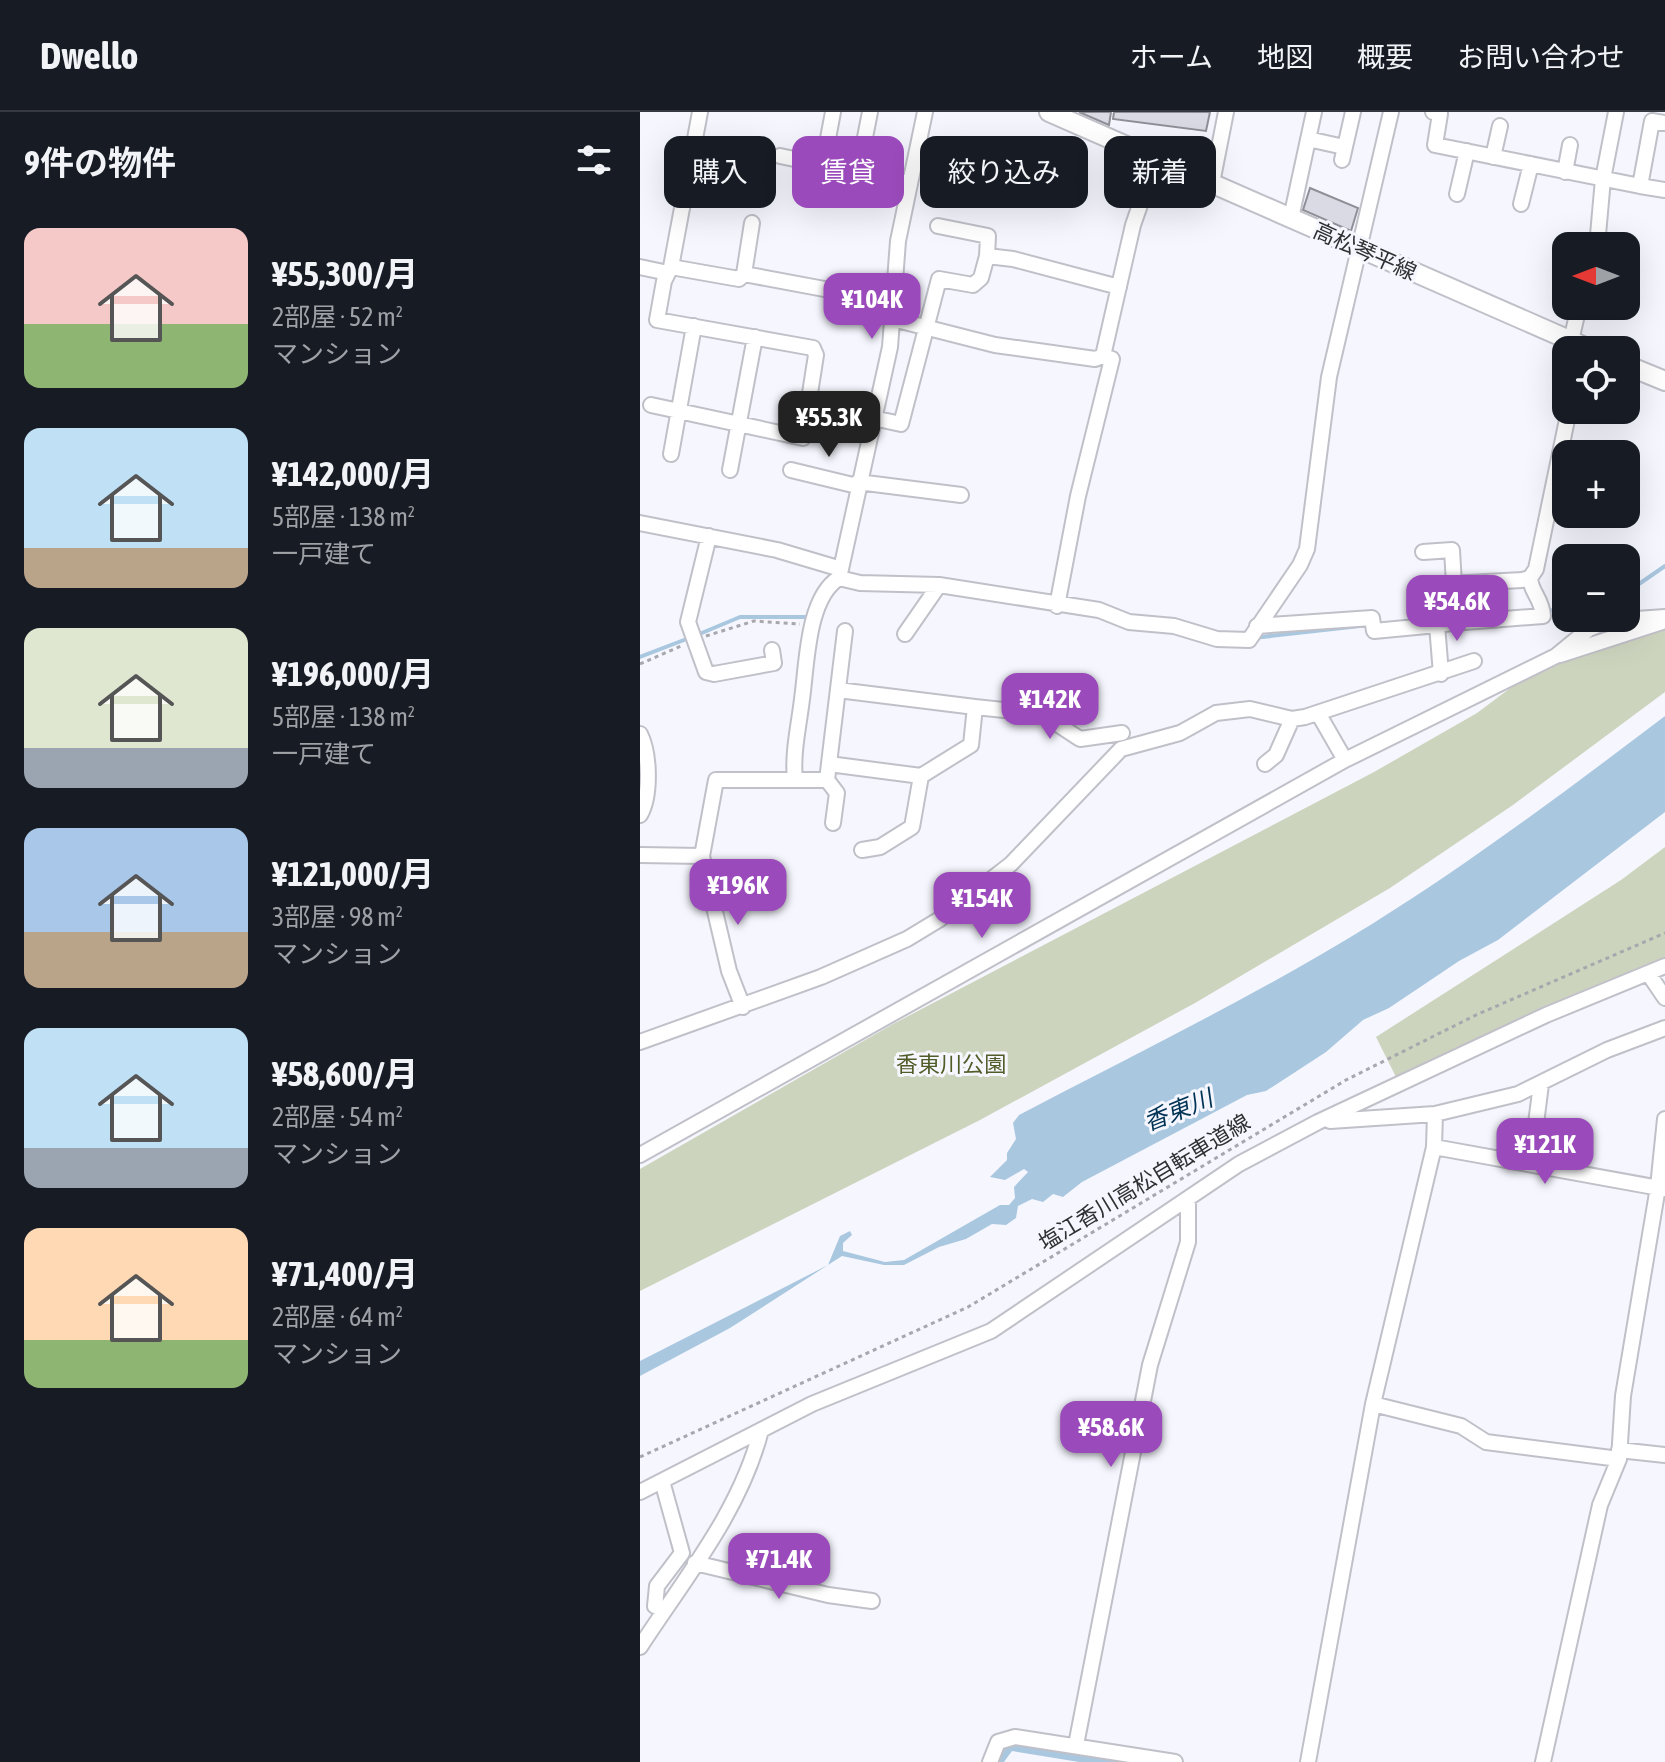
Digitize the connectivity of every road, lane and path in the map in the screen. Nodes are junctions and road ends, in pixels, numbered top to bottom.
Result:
1 (700, 112) edge
2 (833, 112) edge
3 (870, 112) edge
4 (925, 112) edge
5 (1049, 112) edge
6 (1226, 112) edge
7 (1314, 112) edge
8 (1353, 112) edge
9 (1391, 112) edge
10 (1433, 112) edge
11 (1616, 112) edge
12 (1665, 123) edge
13 (1500, 126) dead end
14 (828, 136) edge
15 (865, 136) edge
16 (1104, 136) edge
17 (1308, 139) junction
18 (1570, 145) dead end
19 (1467, 151) junction
20 (780, 156) dead end
21 (1493, 157) junction
22 (792, 159) edge
23 (1216, 163) edge
24 (1531, 164) junction
25 (1565, 172) junction
26 (1603, 179) junction
27 (904, 182) edge
28 (909, 183) junction
29 (1216, 185) edge
30 (1640, 186) junction
31 (1665, 190) edge
32 (1457, 194) dead end
33 (1521, 204) dead end
34 (1139, 208) edge
35 (1291, 218) junction
36 (752, 223) dead end
37 (938, 226) dead end
38 (1598, 232) edge
39 (1357, 248) junction
40 (987, 256) junction
41 (640, 267) edge
42 (670, 270) junction
43 (744, 274) junction
44 (1119, 287) junction
45 (894, 302) junction
46 (893, 319) junction
47 (694, 326) junction
48 (927, 329) junction
49 (1558, 336) edge
50 (755, 337) junction
51 (1103, 356) junction
52 (1640, 371) edge
53 (1665, 381) edge
54 (809, 402) junction
55 (651, 405) dead end
56 (679, 411) junction
57 (874, 416) junction
58 (739, 424) junction
59 (1566, 424) edge
60 (671, 454) dead end
61 (730, 470) dead end
62 (791, 470) dead end
63 (858, 484) junction
64 (961, 495) dead end
65 (640, 523) edge
66 (709, 536) junction
67 (1423, 552) dead end
68 (840, 574) junction
69 (1530, 578) junction
70 (1454, 584) junction
71 (939, 585) junction
72 (1058, 602) junction
73 (814, 618) junction
74 (1665, 619) edge
75 (1448, 621) junction
76 (845, 631) dead end
77 (905, 634) dead end
78 (1252, 634) junction
79 (693, 641) junction
80 (772, 650) dead end
81 (1474, 661) dead end
82 (640, 664) edge
83 (1441, 674) junction
84 (838, 690) junction
85 (975, 707) junction
86 (1318, 713) junction
87 (1292, 719) junction
88 (1122, 733) dead end
89 (640, 734) edge
90 (1345, 760) junction
91 (829, 764) junction
92 (1265, 764) dead end
93 (921, 776) junction
94 (795, 780) junction
95 (827, 780) junction
96 (640, 815) edge
97 (833, 823) dead end
98 (862, 850) dead end
99 (640, 855) edge
100 (702, 856) junction
101 (1665, 933) edge
102 (1665, 966) edge
103 (1648, 973) junction
104 (1665, 998) edge
105 (743, 1007) junction
106 (1665, 1028) edge
107 (640, 1042) edge
108 (1541, 1084) junction
109 (1435, 1114) junction
110 (1665, 1119) edge
111 (1318, 1122) junction
112 (1434, 1147) junction
113 (640, 1155) edge
114 (1532, 1155) dead end
115 (1662, 1188) edge
116 (1188, 1200) junction
117 (1373, 1404) junction
118 (761, 1430) junction
119 (1619, 1455) junction
120 (1665, 1455) edge
121 (640, 1457) edge
122 (662, 1481) junction
123 (640, 1492) edge
124 (695, 1563) junction
125 (872, 1601) dead end
126 (664, 1610) junction
127 (640, 1647) edge
128 (1076, 1745) junction
129 (990, 1762) edge
130 (1175, 1762) edge
131 (1308, 1762) edge
132 (1543, 1762) edge

1 - 42 street
2 - 14 street
3 - 15 street
4 - 28 street
5 - 16 main road, 高松琴平線
6 - 23 street
7 - 17 street
8 - 17 street
9 - 39 street
10 - 19 street
11 - 26 street
12 - 30 street
13 - 21 street
17 - 35 street
18 - 25 street
19 - 21 street
19 - 32 street
20 - 22 street
21 - 24 street
24 - 25 street
24 - 33 street
25 - 26 street
26 - 30 street
26 - 38 street
27 - 28 street
28 - 45 street
29 - 35 main road, 高松琴平線
30 - 31 street
34 - 44 street
35 - 39 main road, 高松琴平線
36 - 43 street
37 - 40 street
39 - 49 main road, 高松琴平線
39 - 78 street
40 - 44 street
40 - 48 street
41 - 42 street
42 - 43 street
42 - 47 street
43 - 45 street
44 - 51 street
45 - 46 street
46 - 48 street
46 - 57 street
47 - 50 street
47 - 56 street
48 - 51 street
48 - 57 street
50 - 54 street
50 - 58 street
51 - 72 street
52 - 53 main road
54 - 57 street
54 - 58 street
55 - 56 street
56 - 58 street
56 - 60 street
57 - 63 street
58 - 61 street
59 - 69 street
62 - 63 street
63 - 64 street
63 - 68 street
65 - 66 street
66 - 68 street
66 - 79 street
67 - 70 street
68 - 71 street
68 - 73 street
69 - 70 street
69 - 75 street
70 - 75 street
71 - 72 street
71 - 77 street
72 - 78 street
73 - 79 path
73 - 94 street
74 - 90 street
75 - 78 street
75 - 83 street
76 - 84 street
79 - 80 street
79 - 82 path
81 - 83 street
83 - 86 street
84 - 85 street
84 - 91 street
85 - 88 street
85 - 93 street
86 - 87 street
86 - 90 street
87 - 92 street
87 - 105 street
89 - 96 street
90 - 113 street
91 - 93 street
91 - 95 street
93 - 98 street
94 - 95 street
94 - 100 street
95 - 97 street
99 - 100 street
100 - 105 street
101 - 121 path, 塩江香川高松自転車道線
102 - 103 street
103 - 104 street
103 - 111 street
105 - 107 street
106 - 108 street
108 - 109 street
108 - 114 street
109 - 111 street
109 - 112 street
110 - 115 street
111 - 116 street
112 - 115 street
112 - 117 street
115 - 119 street
116 - 118 street
116 - 128 street
117 - 119 street
117 - 131 street
118 - 122 street
118 - 124 street
119 - 120 street
119 - 132 street
122 - 123 street
122 - 126 street
124 - 125 street
124 - 126 street
126 - 127 street
128 - 129 street
128 - 130 street

